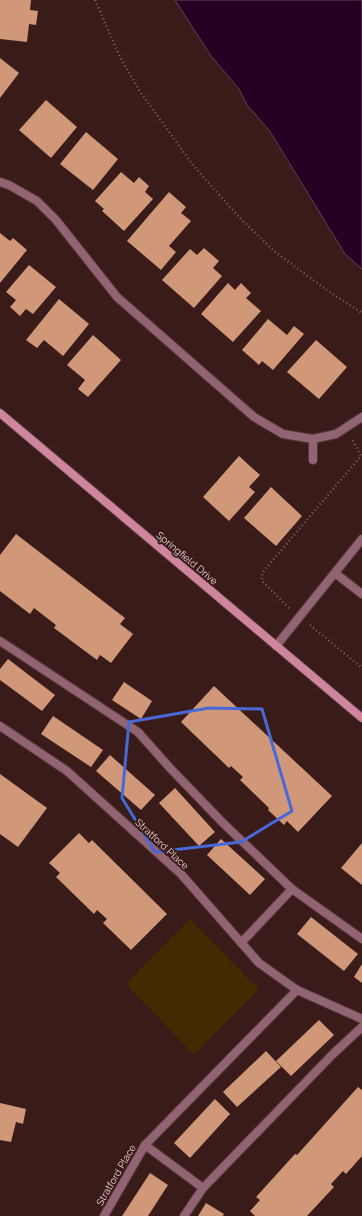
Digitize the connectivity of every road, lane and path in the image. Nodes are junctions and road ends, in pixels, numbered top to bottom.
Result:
1 (95, 0) edge
2 (0, 182) edge
3 (362, 313) edge
4 (0, 413) edge
5 (362, 417) edge
6 (346, 428) junction
7 (313, 439) junction
8 (313, 460) dead end
9 (362, 539) edge
10 (335, 573) junction
11 (362, 594) edge
12 (290, 608) dead end
13 (312, 626) dead end
14 (0, 641) edge
15 (276, 646) junction
16 (362, 668) edge
17 (362, 718) edge
18 (0, 726) edge
19 (292, 889) junction
20 (362, 939) edge
21 (241, 943) junction
22 (297, 990) junction
23 (362, 1019) edge
24 (362, 1027) edge
25 (145, 1145) junction
26 (203, 1188) junction
27 (104, 1216) edge
28 (184, 1216) edge

1 - 3 path
2 - 7 street
4 - 15 street, Springfield Drive
5 - 6 street
6 - 7 street
6 - 12 path
7 - 8 street
9 - 10 street
10 - 11 street
10 - 15 street
13 - 16 path
14 - 19 street
15 - 17 street, Springfield Drive
18 - 21 street, Stratford Place
19 - 20 street
19 - 21 street
21 - 22 street, Stratford Place
22 - 23 street, Stratford Place
22 - 25 street, Stratford Place
24 - 26 street
25 - 26 street
25 - 27 street, Stratford Place
26 - 28 street

